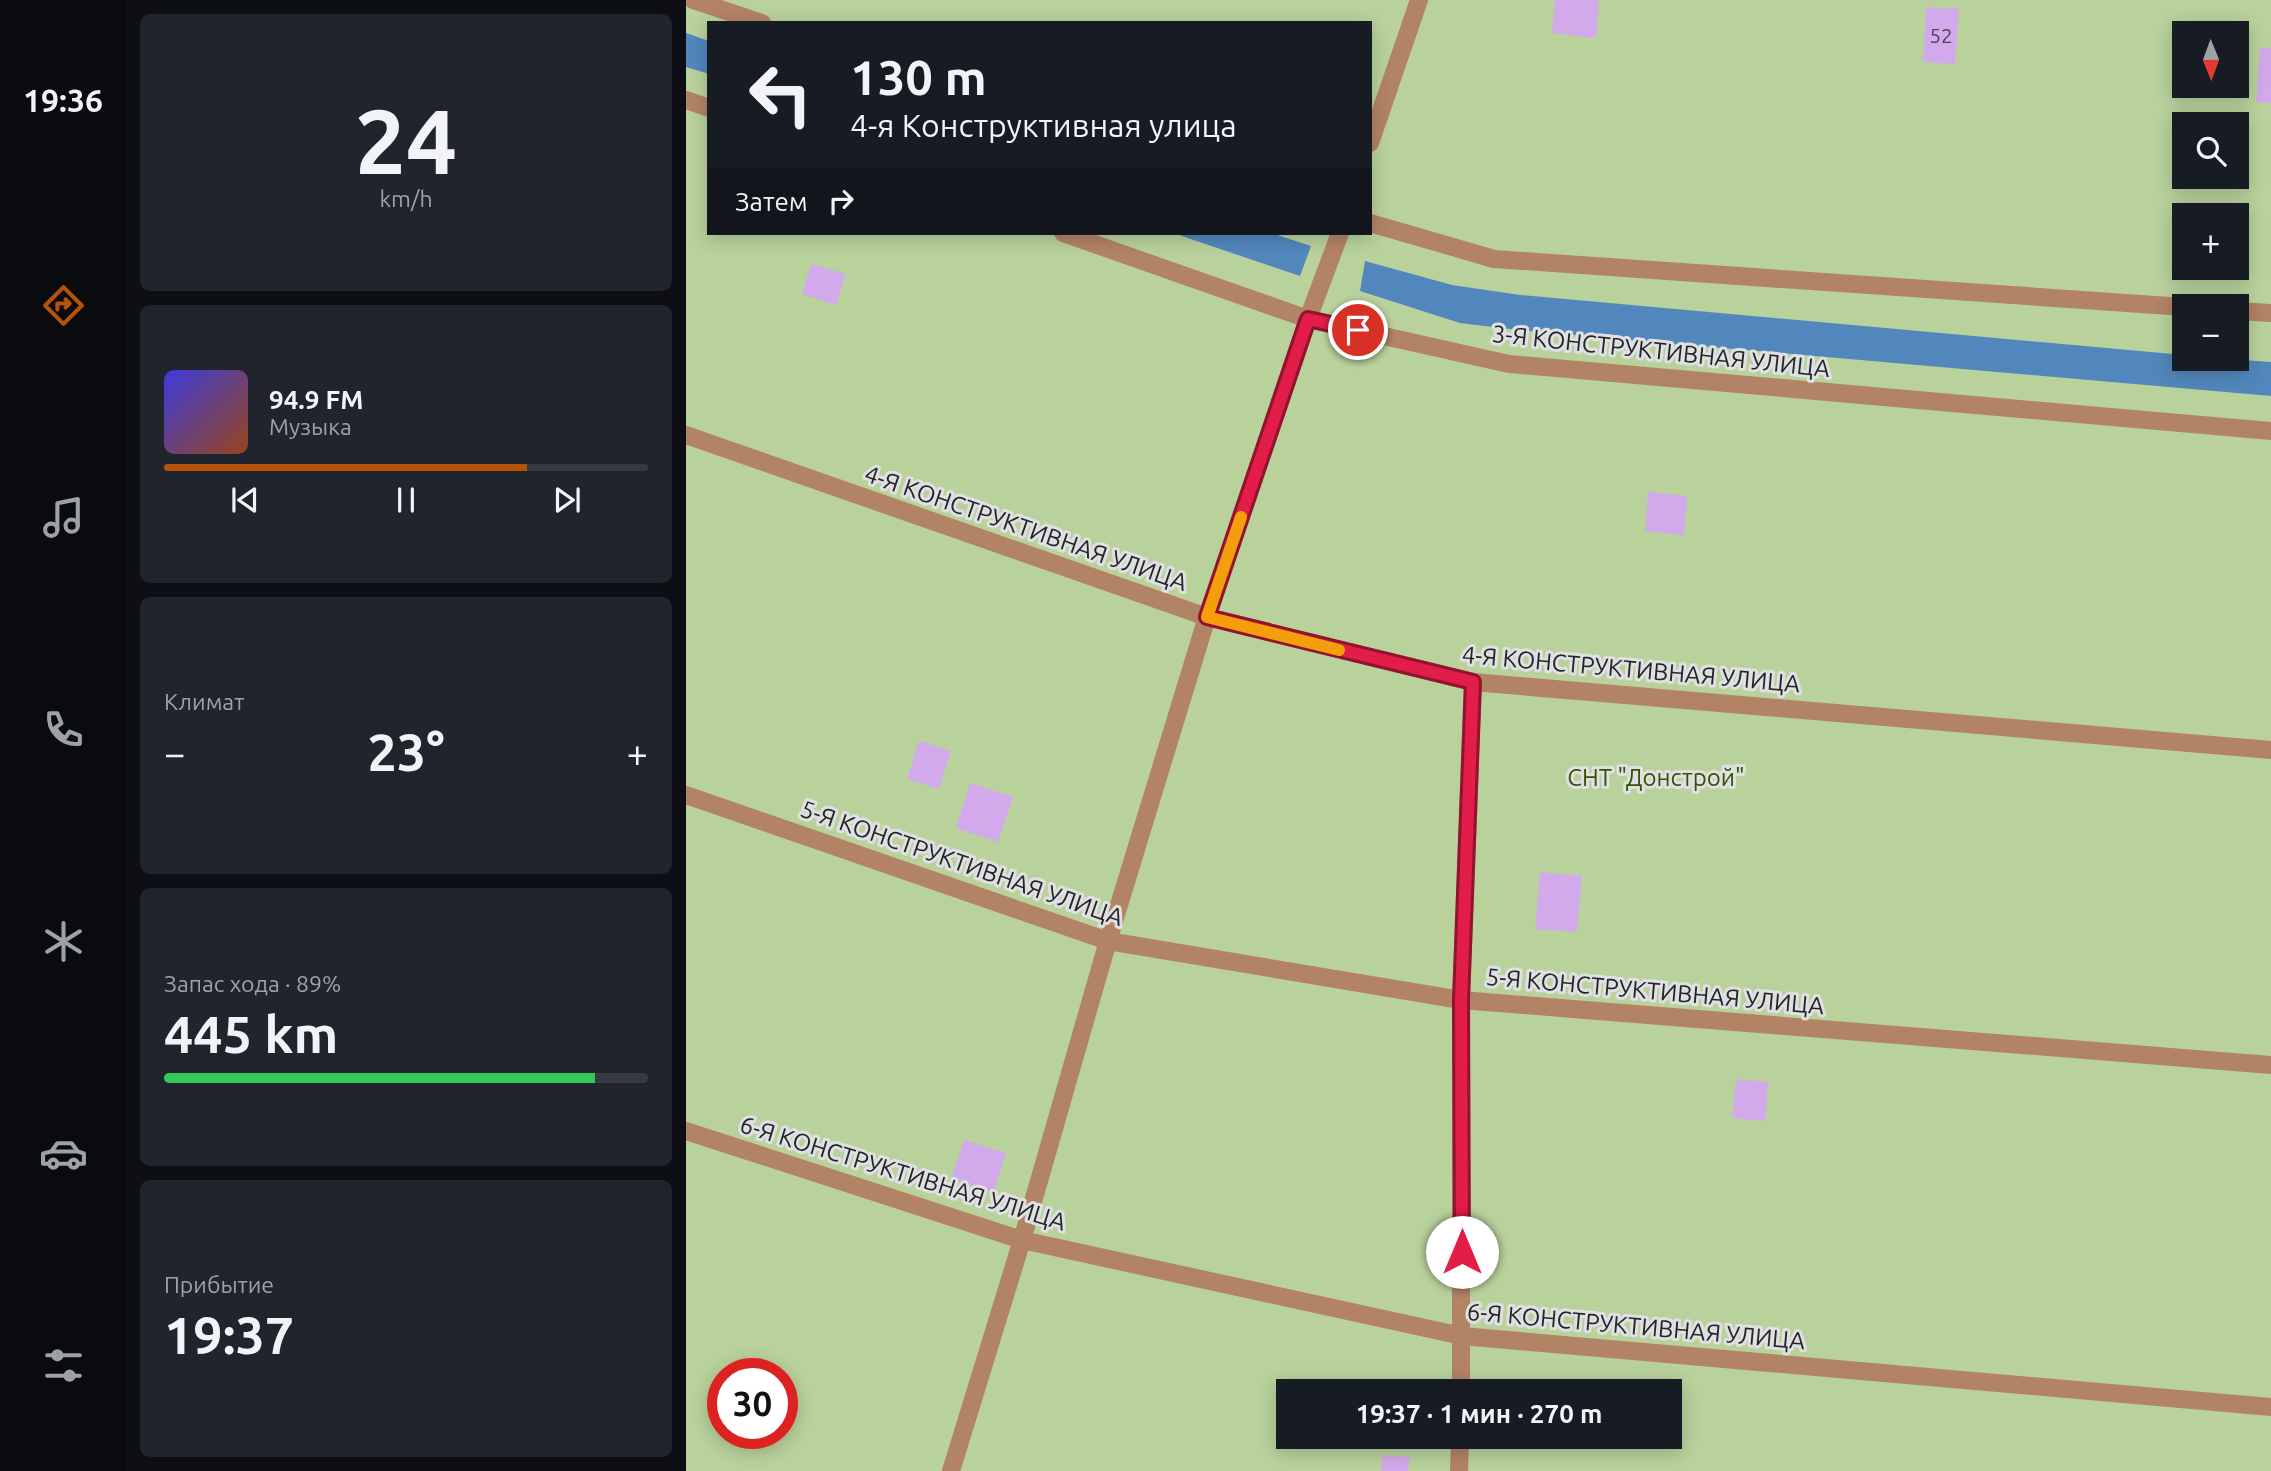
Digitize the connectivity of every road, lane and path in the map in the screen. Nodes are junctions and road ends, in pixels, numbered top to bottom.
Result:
1 (693, 0) edge
2 (1419, 0) edge
3 (756, 21) edge
4 (686, 100) edge
5 (707, 107) edge
6 (1372, 137) edge
7 (1372, 224) edge
8 (1069, 235) edge
9 (1339, 235) edge
10 (2172, 306) edge
11 (2249, 312) edge
12 (2271, 313) edge
13 (1308, 319) junction
14 (2271, 431) edge
15 (686, 435) edge
16 (1207, 617) junction
17 (1473, 682) junction
18 (2271, 750) edge
19 (686, 795) edge
20 (1108, 941) junction
21 (1461, 1000) junction
22 (2271, 1065) edge
23 (686, 1131) edge
24 (1022, 1240) junction
25 (1462, 1336) junction
26 (1461, 1379) edge
27 (2271, 1407) edge
28 (1460, 1449) edge
29 (951, 1471) edge
30 (1459, 1471) edge

1 - 3 street
2 - 6 street
4 - 5 street
7 - 10 street
8 - 13 street, 3-Я КОНСТРУКТИВНАЯ УЛИЦА
9 - 13 street
11 - 12 street
13 - 14 street, 3-Я КОНСТРУКТИВНАЯ УЛИЦА
13 - 16 street
15 - 16 street, 4-Я КОНСТРУКТИВНАЯ УЛИЦА
16 - 17 street, 4-Я КОНСТРУКТИВНАЯ УЛИЦА
16 - 20 street
17 - 18 street, 4-Я КОНСТРУКТИВНАЯ УЛИЦА
17 - 21 street
19 - 20 street, 5-Я КОНСТРУКТИВНАЯ УЛИЦА
20 - 21 street, 5-Я КОНСТРУКТИВНАЯ УЛИЦА
20 - 24 street
21 - 22 street, 5-Я КОНСТРУКТИВНАЯ УЛИЦА
21 - 25 street
23 - 24 street, 6-Я КОНСТРУКТИВНАЯ УЛИЦА
24 - 25 street, 6-Я КОНСТРУКТИВНАЯ УЛИЦА
24 - 29 street
25 - 26 street
25 - 27 street, 6-Я КОНСТРУКТИВНАЯ УЛИЦА
28 - 30 street

